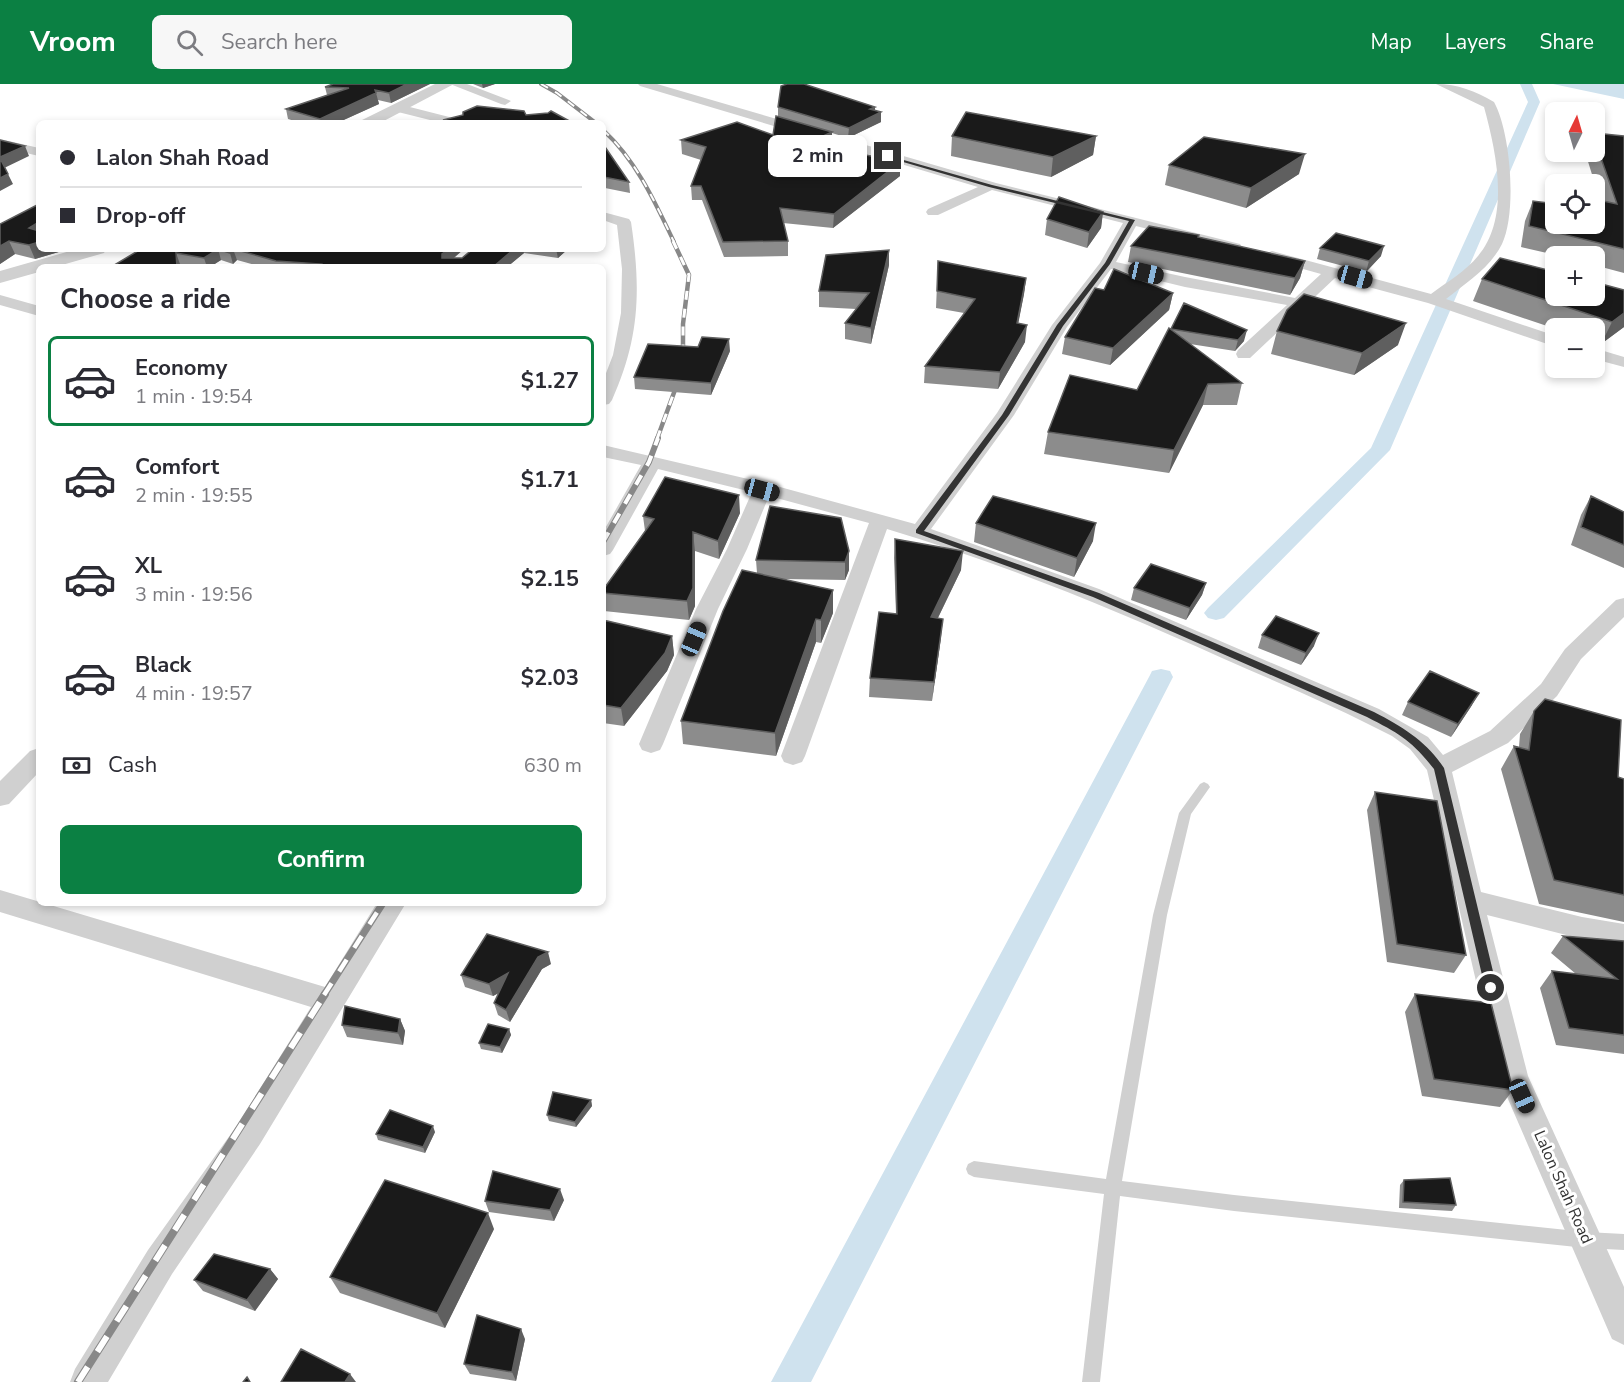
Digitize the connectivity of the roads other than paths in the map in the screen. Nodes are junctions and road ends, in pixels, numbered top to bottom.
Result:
1 (447, 84) edge
2 (456, 84) edge
3 (645, 84) edge
4 (1442, 84) edge
5 (505, 101) dead end
6 (398, 108) junction
7 (374, 120) edge
8 (445, 120) edge
9 (0, 143) edge
10 (36, 151) edge
11 (991, 186) junction
12 (933, 212) dead end
13 (606, 217) edge
14 (1132, 220) junction
15 (87, 252) edge
16 (45, 264) edge
17 (1107, 264) junction
18 (36, 267) edge
19 (1333, 271) junction
20 (0, 277) edge
21 (0, 300) edge
22 (1434, 300) junction
23 (1299, 303) junction
24 (36, 310) edge
25 (1545, 338) edge
26 (1244, 354) dead end
27 (1605, 356) edge
28 (1624, 362) edge
29 (606, 392) edge
30 (606, 452) edge
31 (652, 463) junction
32 (762, 490) junction
33 (880, 521) junction
34 (919, 532) junction
35 (606, 545) edge
36 (1624, 605) edge
37 (651, 744) dead end
38 (794, 756) dead end
39 (36, 761) edge
40 (1439, 768) junction
41 (1204, 787) dead end
42 (0, 797) edge
43 (1469, 900) junction
44 (0, 901) edge
45 (390, 906) edge
46 (1624, 935) edge
47 (331, 1001) junction
48 (974, 1169) dead end
49 (1113, 1187) junction
50 (1586, 1240) junction
51 (1624, 1242) edge
52 (1624, 1327) edge
53 (88, 1382) edge
54 (1091, 1382) edge

1 - 6 street
2 - 5 street
3 - 11 street
4 - 22 street
6 - 7 street
6 - 8 street
9 - 10 street
11 - 12 street
11 - 14 street
13 - 29 street
14 - 17 street
14 - 19 street
15 - 16 street
17 - 23 street
17 - 34 street
18 - 20 street
19 - 22 street
19 - 23 street
21 - 24 street
22 - 25 street
23 - 26 street
27 - 28 street
30 - 31 street, Lalon Shah Road
31 - 32 street, Lalon Shah Road
31 - 35 street
32 - 33 street, Lalon Shah Road
32 - 37 street
33 - 34 street, Lalon Shah Road
33 - 38 street
34 - 40 street, Lalon Shah Road
36 - 40 street
39 - 42 street
40 - 43 street, Lalon Shah Road
41 - 49 lane
43 - 46 street
43 - 50 street, Lalon Shah Road
44 - 47 street
45 - 47 street
47 - 53 street
48 - 49 lane
49 - 50 lane
49 - 54 lane
50 - 51 lane
50 - 52 street, Lalon Shah Road

